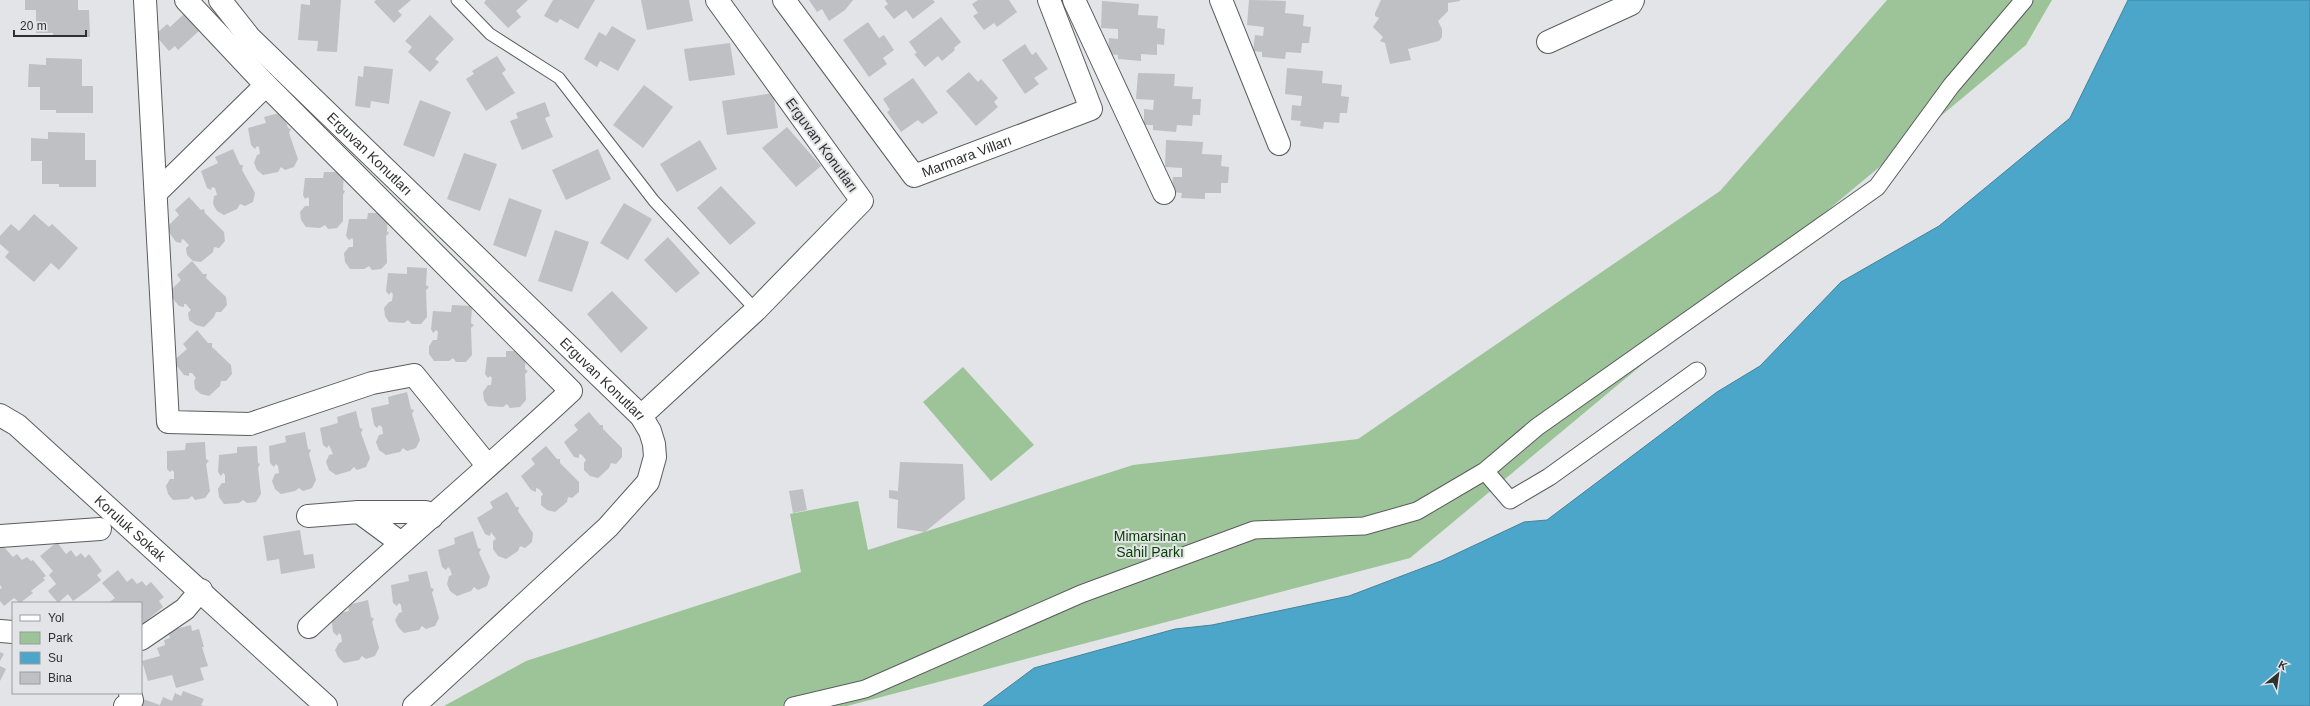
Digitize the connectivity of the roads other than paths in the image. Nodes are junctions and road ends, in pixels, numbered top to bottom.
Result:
1 (145, 0) edge
2 (186, 0) edge
3 (220, 0) edge
4 (457, 0) edge
5 (717, 0) edge
6 (784, 0) edge
7 (1049, 0) edge
8 (1074, 0) edge
9 (1221, 0) edge
10 (1633, 0) edge
11 (2024, 0) edge
12 (1548, 42) dead end
13 (266, 85) junction
14 (1279, 144) dead end
15 (156, 193) junction
16 (1164, 193) dead end
17 (756, 310) junction
18 (1697, 371) dead end
19 (0, 415) edge
20 (641, 416) junction
21 (487, 465) junction
22 (1485, 471) junction
23 (359, 512) junction
24 (308, 516) dead end
25 (432, 517) junction
26 (100, 530) dead end
27 (0, 536) edge
28 (401, 543) junction
29 (201, 590) junction
30 (309, 627) dead end
31 (0, 631) edge
32 (12, 632) edge
33 (142, 638) edge
34 (0, 644) edge
35 (12, 645) edge
36 (130, 694) edge
37 (125, 706) edge
38 (326, 706) edge
39 (414, 706) edge
40 (793, 706) edge

1 - 15 street
2 - 13 street
3 - 20 street, Erguvan Konutları
4 - 17 lane
5 - 17 street, Erguvan Konutları
6 - 7 street, Marmara Vilları
8 - 16 street
9 - 14 street
10 - 12 street
11 - 22 street
13 - 15 street
13 - 21 street
15 - 21 street
17 - 20 street, Erguvan Konutları
18 - 22 street
19 - 29 street, Koruluk Sokak
20 - 39 street
21 - 25 street
22 - 40 street
23 - 24 street
23 - 25 street
23 - 28 street
25 - 28 street
26 - 27 street
28 - 30 street
29 - 33 street
29 - 38 street, Koruluk Sokak
31 - 32 street
34 - 35 street
36 - 37 street

